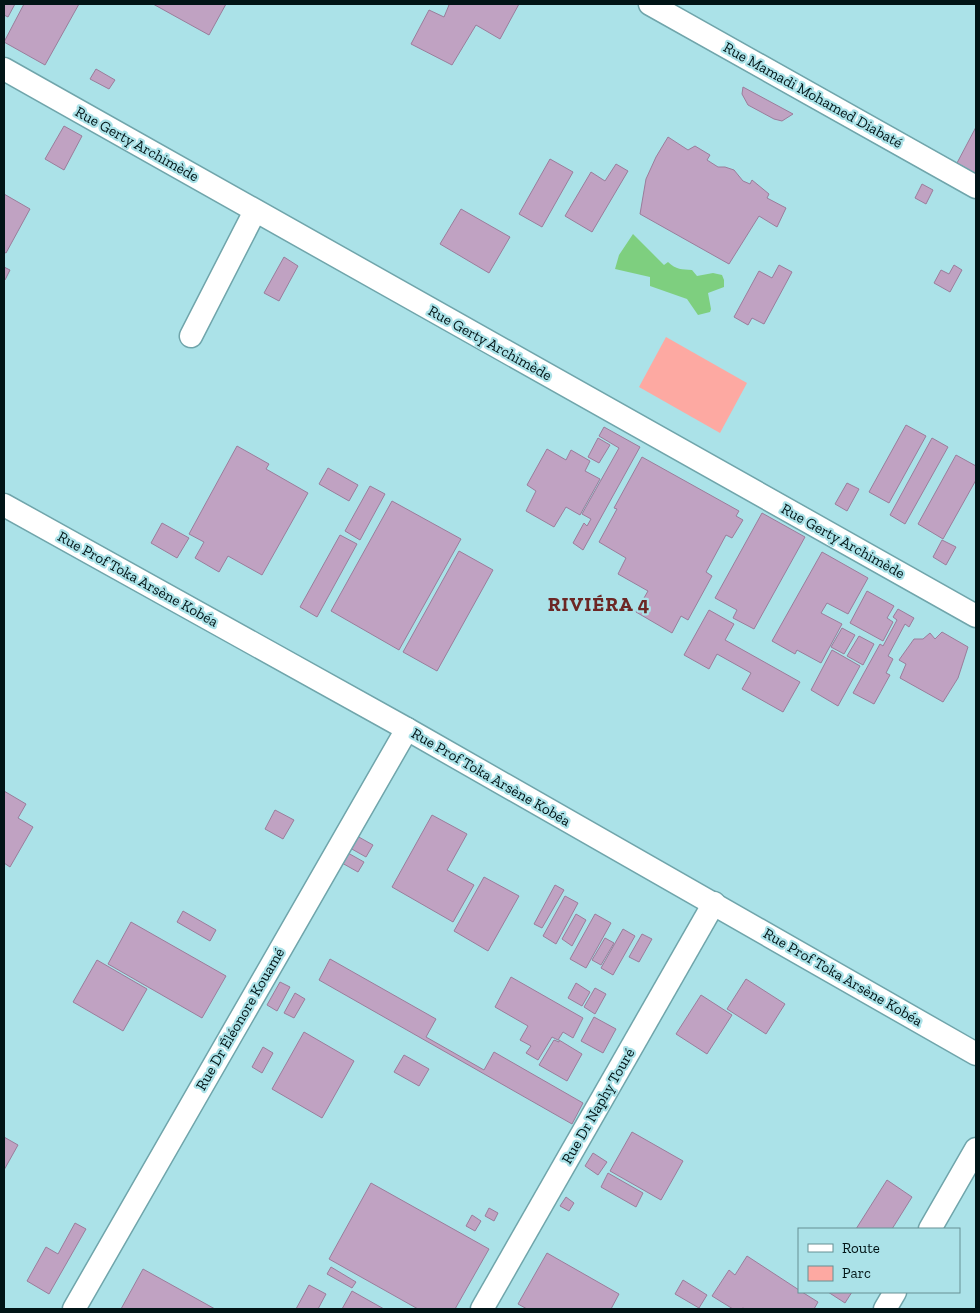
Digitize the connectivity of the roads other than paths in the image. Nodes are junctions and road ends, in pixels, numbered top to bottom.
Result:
1 (650, 4) edge
2 (4, 69) edge
3 (976, 187) edge
4 (255, 211) junction
5 (191, 336) dead end
6 (4, 505) edge
7 (976, 616) edge
8 (407, 729) junction
9 (714, 903) junction
10 (976, 1054) edge
11 (976, 1149) edge
12 (931, 1228) edge
13 (893, 1293) edge
14 (74, 1309) edge
15 (482, 1309) edge
16 (884, 1309) edge

1 - 3 street, Rue Mamadi Mohamed Diabaté
2 - 4 street, Rue Gerty Archimède
4 - 5 street
4 - 7 street, Rue Gerty Archimède
6 - 8 street, Rue Prof Toka Arsène Kobéa
8 - 9 street, Rue Prof Toka Arsène Kobéa
8 - 14 street, Rue Dr Éléonore Kouamé
9 - 10 street, Rue Prof Toka Arsène Kobéa
9 - 15 street, Rue Dr Naphy Touré
11 - 12 street
13 - 16 street

